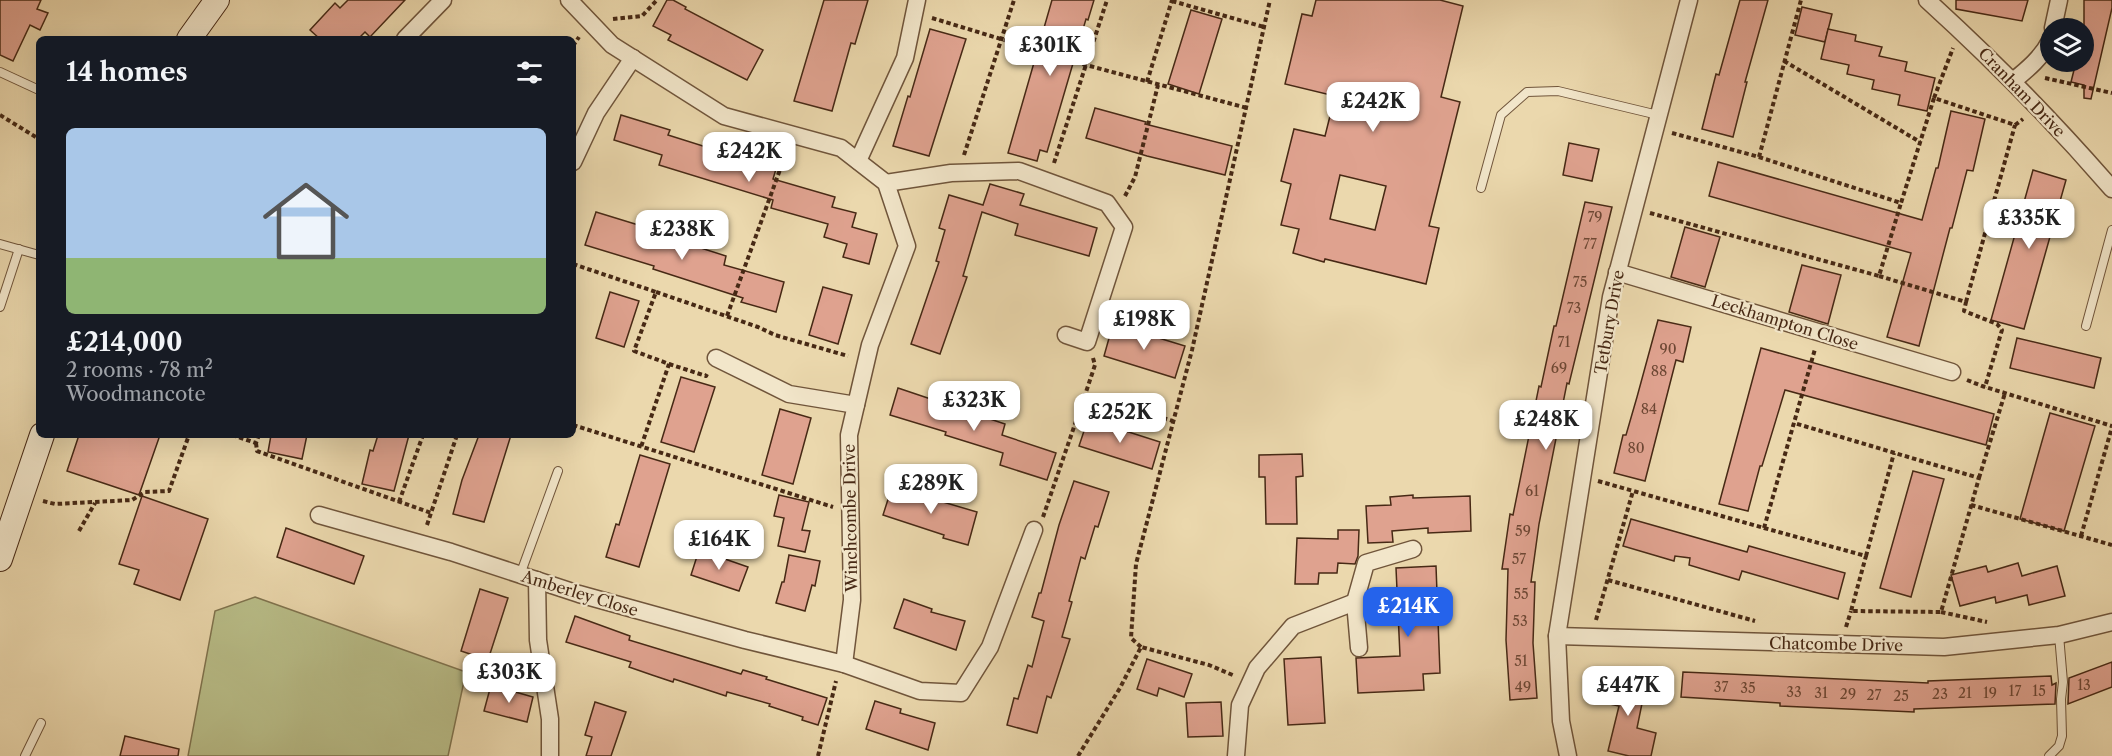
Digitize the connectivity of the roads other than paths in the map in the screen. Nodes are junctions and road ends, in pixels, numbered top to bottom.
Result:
1 (218, 0) edge
2 (443, 0) edge
3 (569, 0) edge
4 (1689, 0) edge
5 (1928, 0) edge
6 (2059, 0) edge
7 (915, 6) edge
8 (2056, 18) edge
9 (191, 36) edge
10 (408, 36) edge
11 (2040, 56) edge
12 (633, 58) junction
13 (0, 72) edge
14 (2013, 81) junction
15 (36, 89) edge
16 (1656, 121) junction
17 (576, 156) edge
18 (858, 162) junction
19 (886, 183) junction
20 (1481, 188) dead end
21 (2112, 189) edge
22 (2112, 230) edge
23 (0, 244) edge
24 (19, 249) junction
25 (36, 254) edge
26 (1617, 272) junction
27 (0, 308) edge
28 (2085, 326) dead end
29 (1066, 335) dead end
30 (716, 358) road end
31 (1952, 372) road end
32 (856, 405) junction
33 (41, 438) edge
34 (558, 471) dead end
35 (319, 515) dead end
36 (1034, 530) road end
37 (1413, 549) dead end
38 (0, 560) edge
39 (520, 575) junction
40 (537, 580) junction
41 (1355, 602) junction
42 (2112, 622) edge
43 (2059, 635) junction
44 (1557, 636) junction
45 (1359, 648) dead end
46 (842, 663) junction
47 (41, 723) dead end
48 (25, 756) edge
49 (550, 756) edge
50 (1236, 756) edge
51 (1568, 756) edge
52 (2049, 756) edge

1 - 9 main road
2 - 10 street
3 - 12 street
4 - 16 street, Tetbury Drive
5 - 14 street, Cranham Drive
6 - 8 street
7 - 18 street
11 - 14 street
12 - 17 street
12 - 18 street
13 - 15 lane
14 - 21 street, Cranham Drive
16 - 20 lane
16 - 26 street, Tetbury Drive
18 - 19 street
19 - 29 street
19 - 32 street, Winchcombe Drive
22 - 28 lane
23 - 24 lane
24 - 25 lane
24 - 27 lane
26 - 31 street, Leckhampton Close
26 - 44 street, Tetbury Drive
30 - 32 street
32 - 46 street, Winchcombe Drive
33 - 38 main road
34 - 39 lane
35 - 39 street, Amberley Close
36 - 46 street, Amberley Close
37 - 41 street
39 - 40 street, Amberley Close
40 - 46 street, Amberley Close
40 - 49 street
41 - 45 street
41 - 50 street
42 - 43 street, Chatcombe Drive
43 - 44 street, Chatcombe Drive
43 - 52 lane
44 - 51 street, Tetbury Drive
47 - 48 lane

